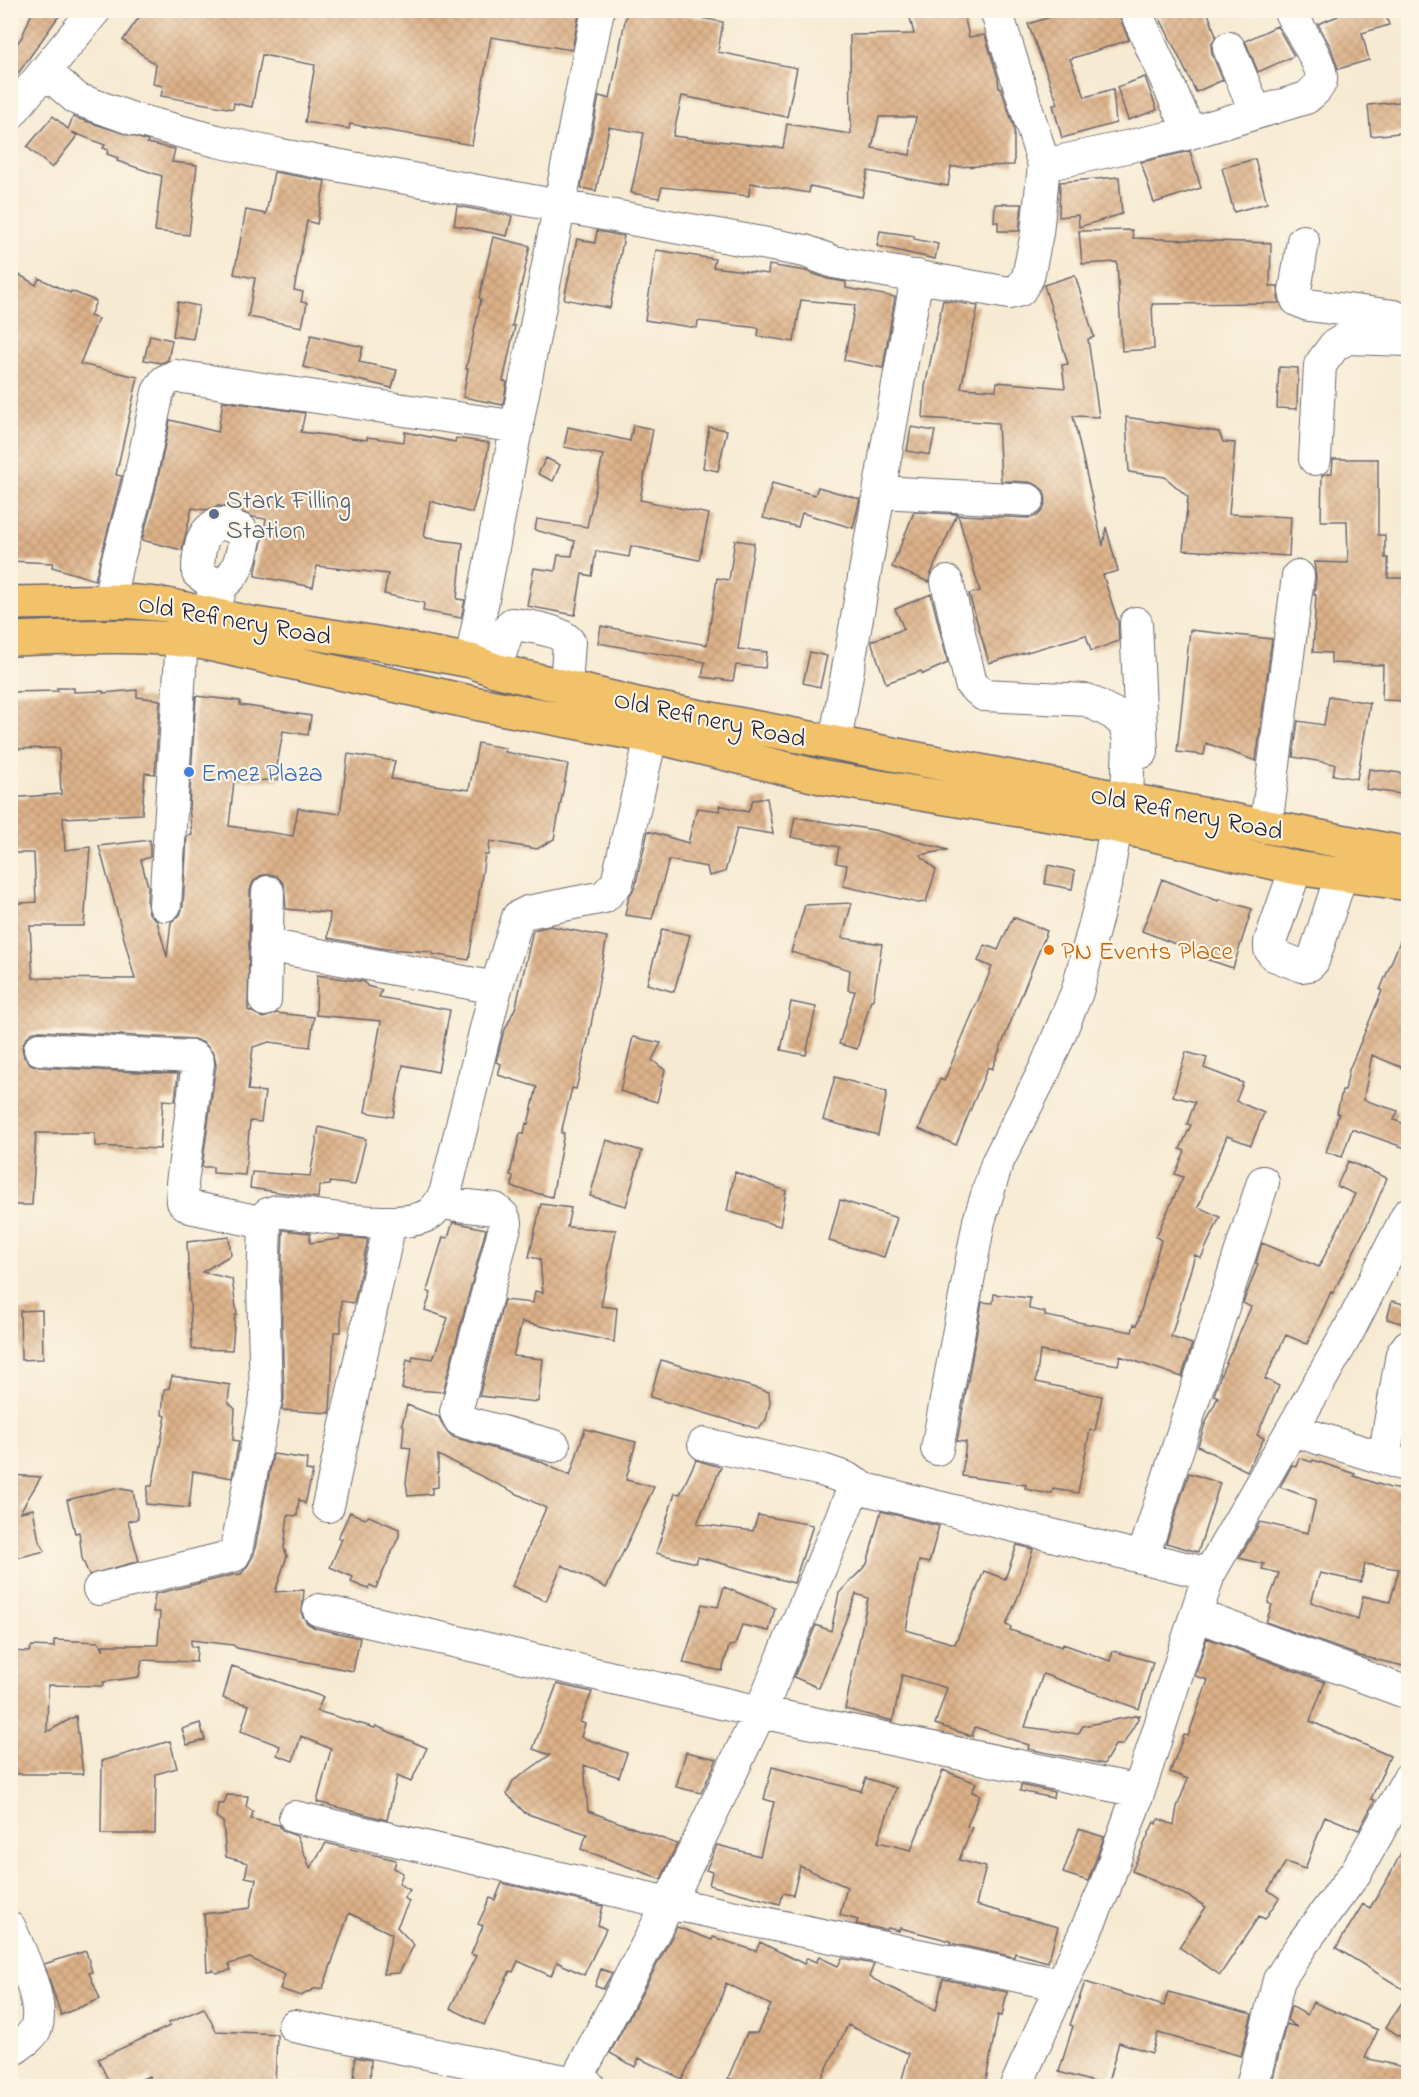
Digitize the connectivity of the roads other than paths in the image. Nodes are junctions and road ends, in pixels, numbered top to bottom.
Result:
1 (95, 10) edge
2 (598, 10) edge
3 (996, 10) edge
4 (1135, 10) edge
5 (1289, 10) edge
6 (1229, 48) dead end
7 (45, 71) junction
8 (1256, 113) junction
9 (10, 114) edge
10 (1190, 133) junction
11 (1044, 165) junction
12 (558, 207) junction
13 (1303, 241) dead end
14 (917, 276) junction
15 (1408, 322) edge
16 (1408, 340) edge
17 (518, 427) junction
18 (1315, 459) dead end
19 (880, 492) junction
20 (1028, 500) dead end
21 (1298, 576) dead end
22 (947, 582) dead end
23 (109, 601) junction
24 (10, 603) edge
25 (1136, 623) dead end
26 (10, 639) edge
27 (182, 639) junction
28 (483, 666) junction
29 (566, 687) junction
30 (651, 737) junction
31 (835, 743) junction
32 (1129, 810) junction
33 (1266, 827) junction
34 (1408, 854) edge
35 (1296, 868) junction
36 (1341, 876) junction
37 (1408, 884) edge
38 (268, 892) dead end
39 (165, 905) dead end
40 (267, 945) junction
41 (496, 988) junction
42 (265, 1000) dead end
43 (40, 1049) dead end
44 (1263, 1182) dead end
45 (440, 1203) junction
46 (1408, 1214) edge
47 (265, 1223) junction
48 (390, 1223) junction
49 (1408, 1346) edge
50 (1292, 1430) junction
51 (704, 1444) dead end
52 (554, 1446) dead end
53 (937, 1449) dead end
54 (1396, 1462) edge
55 (865, 1489) junction
56 (328, 1506) dead end
57 (1143, 1557) junction
58 (1209, 1574) junction
59 (99, 1589) dead end
60 (319, 1610) dead end
61 (1196, 1615) junction
62 (1408, 1693) edge
63 (760, 1712) junction
64 (1408, 1779) edge
65 (1139, 1791) junction
66 (295, 1817) dead end
67 (669, 1903) junction
68 (10, 1928) edge
69 (1061, 1984) junction
70 (294, 2026) dead end
71 (10, 2052) edge
72 (578, 2085) edge
73 (1025, 2085) edge
74 (1252, 2086) edge

1 - 7 street
2 - 12 street
3 - 11 street
4 - 10 street
5 - 8 street
6 - 8 street
7 - 9 street
7 - 12 street
8 - 10 street
10 - 11 street
11 - 14 street
12 - 14 street
12 - 17 street
13 - 15 street
14 - 19 street
16 - 18 street
17 - 23 street
17 - 28 street
19 - 20 street
19 - 31 street
21 - 33 street
22 - 32 street
23 - 24 main road, Old Refinery Road
23 - 28 main road, Old Refinery Road
25 - 32 street
26 - 27 main road, Old Refinery Road
27 - 30 main road, Old Refinery Road
27 - 39 street
28 - 29 main road, Old Refinery Road
28 - 29 street
29 - 31 main road, Old Refinery Road
30 - 32 main road, Old Refinery Road
30 - 41 street
31 - 32 main road, Old Refinery Road
32 - 33 main road, Old Refinery Road
32 - 35 main road, Old Refinery Road
32 - 53 street
33 - 34 main road, Old Refinery Road
35 - 36 main road, Old Refinery Road
35 - 36 street
36 - 37 main road, Old Refinery Road
38 - 40 street
40 - 41 street
40 - 42 street
41 - 45 street
43 - 47 street
44 - 57 street
45 - 48 street
45 - 52 street
46 - 50 street
47 - 48 street
47 - 59 street
48 - 56 street
49 - 54 street
50 - 54 street
50 - 58 street
51 - 55 street
55 - 57 street
55 - 63 street
57 - 58 street
58 - 61 street
60 - 63 street
61 - 62 street
61 - 65 street
63 - 65 street
63 - 67 street
64 - 74 street
65 - 69 street
66 - 67 street
67 - 69 street
67 - 72 street
68 - 71 street
69 - 73 street
70 - 72 street

